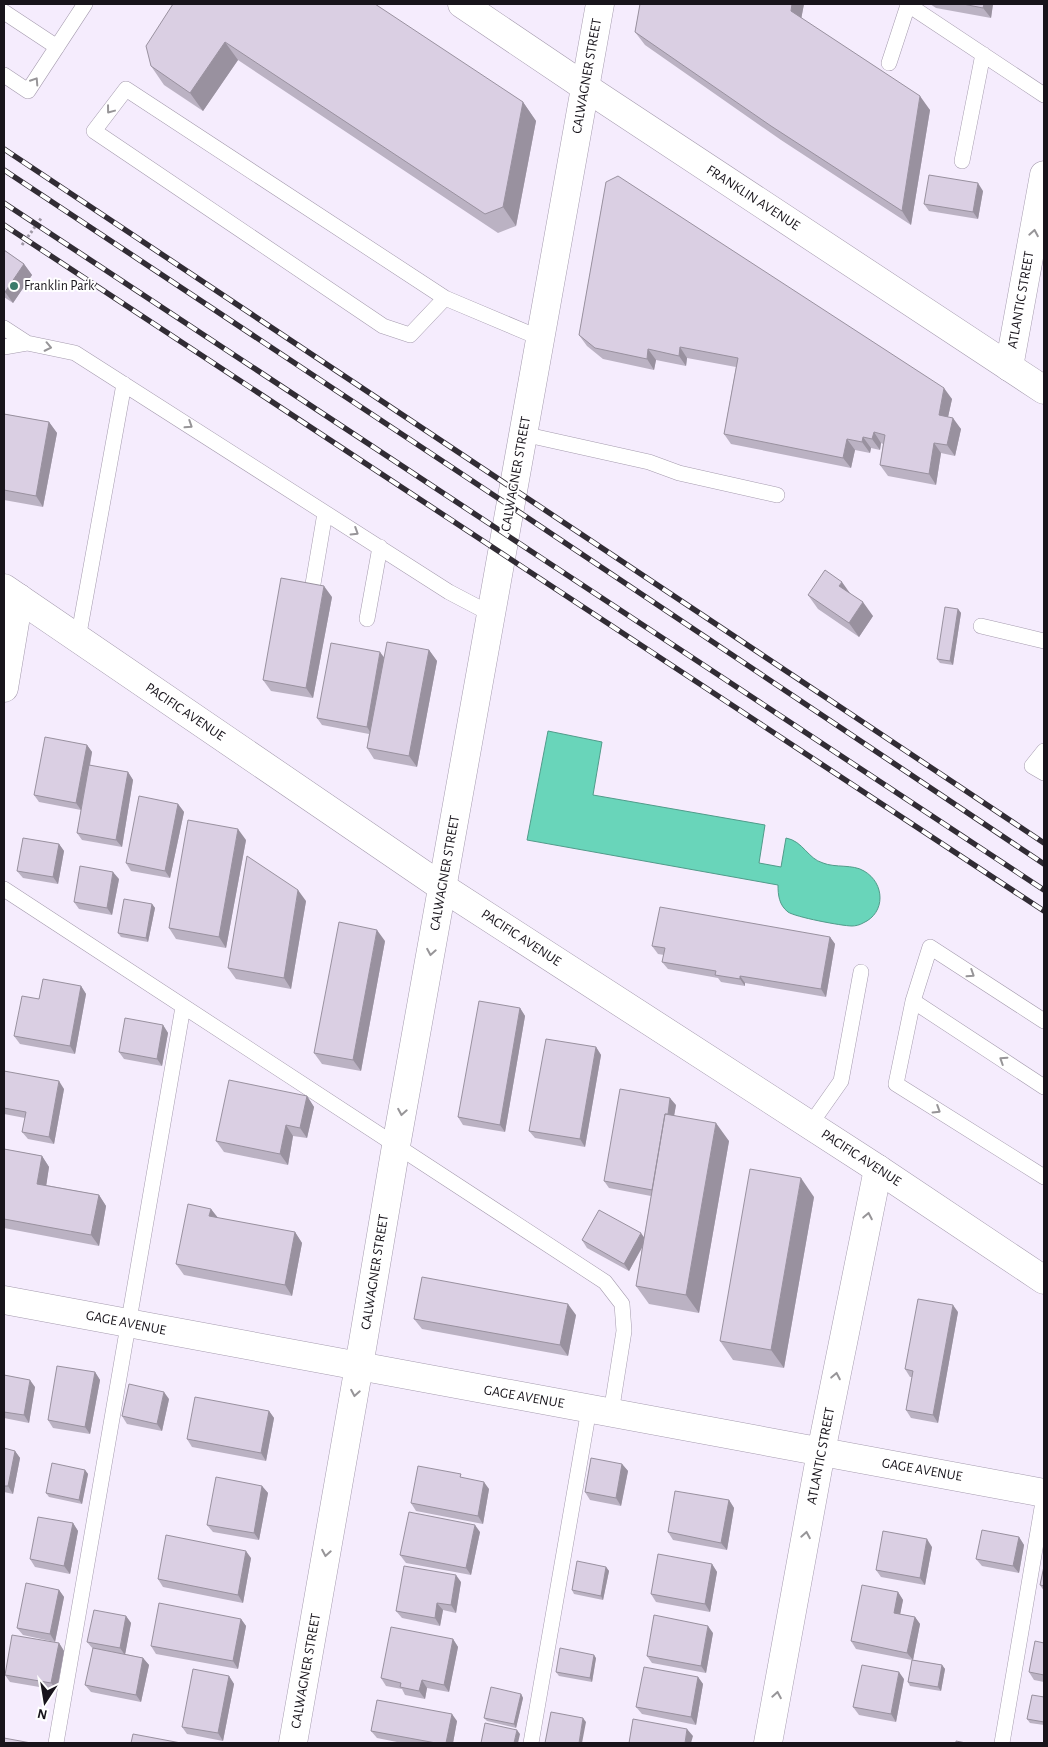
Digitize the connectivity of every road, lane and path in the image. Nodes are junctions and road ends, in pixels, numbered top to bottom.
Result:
1 (85, 4) edge
2 (462, 4) edge
3 (600, 4) edge
4 (907, 4) edge
5 (4, 12) edge
6 (57, 47) junction
7 (983, 54) junction
8 (889, 63) dead end
9 (4, 76) edge
10 (584, 87) junction
11 (1044, 95) edge
12 (962, 161) dead end
13 (1044, 175) edge
14 (42, 217) dead end
15 (22, 245) dead end
16 (445, 298) junction
17 (4, 328) edge
18 (540, 338) junction
19 (27, 342) junction
20 (4, 347) edge
21 (1009, 367) junction
22 (124, 384) junction
23 (1044, 390) edge
24 (523, 434) junction
25 (777, 495) dead end
26 (325, 513) junction
27 (380, 547) junction
28 (313, 584) edge
29 (12, 593) edge
30 (491, 614) junction
31 (367, 620) dead end
32 (981, 626) dead end
33 (78, 638) junction
34 (1044, 641) edge
35 (4, 688) edge
36 (1044, 751) edge
37 (1044, 773) edge
38 (442, 887) junction
39 (4, 890) edge
40 (861, 972) dead end
41 (912, 1001) junction
42 (183, 1007) junction
43 (1044, 1021) edge
44 (1044, 1087) edge
45 (810, 1125) junction
46 (396, 1146) junction
47 (878, 1169) junction
48 (1044, 1177) edge
49 (1044, 1280) edge
50 (4, 1300) edge
51 (128, 1323) junction
52 (360, 1366) junction
53 (600, 1411) junction
54 (821, 1452) junction
55 (1044, 1494) edge
56 (56, 1743) edge
57 (293, 1743) edge
58 (531, 1743) edge
59 (768, 1743) edge
60 (1002, 1743) edge

1 - 6 lane
2 - 10 street, FRANKLIN AVENUE
3 - 10 street, CALWAGNER STREET
4 - 7 lane
4 - 8 lane
5 - 6 lane
9 -> 6 lane
7 - 11 lane
7 - 12 lane
10 - 18 street, CALWAGNER STREET
10 - 21 street, FRANKLIN AVENUE
21 -> 13 street, ATLANTIC STREET
14 - 15 path
16 -> 16 lane
16 - 18 lane
17 - 19 lane
18 - 24 street, CALWAGNER STREET
19 - 20 lane
19 -> 22 lane
21 - 23 street, FRANKLIN AVENUE
22 -> 26 lane
22 - 33 lane
24 - 25 lane
24 - 30 street, CALWAGNER STREET
26 -> 27 lane
26 - 28 lane
27 - 30 lane
27 - 31 lane
29 - 33 street, PACIFIC AVENUE
29 - 35 street
30 - 38 street, CALWAGNER STREET
32 - 34 lane
33 - 38 street, PACIFIC AVENUE
36 - 37 lane
38 - 45 street, PACIFIC AVENUE
38 -> 46 street, CALWAGNER STREET
39 - 42 lane
40 - 45 lane
41 -> 43 lane
44 -> 41 lane
41 -> 48 lane
42 - 46 lane
42 - 51 lane
45 - 47 street, PACIFIC AVENUE
46 - 52 street, CALWAGNER STREET
46 - 53 lane
47 - 49 street, PACIFIC AVENUE
54 -> 47 street, ATLANTIC STREET
50 - 51 street, GAGE AVENUE
51 - 52 street, GAGE AVENUE
51 - 56 lane
52 - 53 street, GAGE AVENUE
52 -> 57 street, CALWAGNER STREET
53 - 54 street, GAGE AVENUE
53 - 58 lane
54 - 55 street, GAGE AVENUE
59 -> 54 street, ATLANTIC STREET
55 - 60 lane

